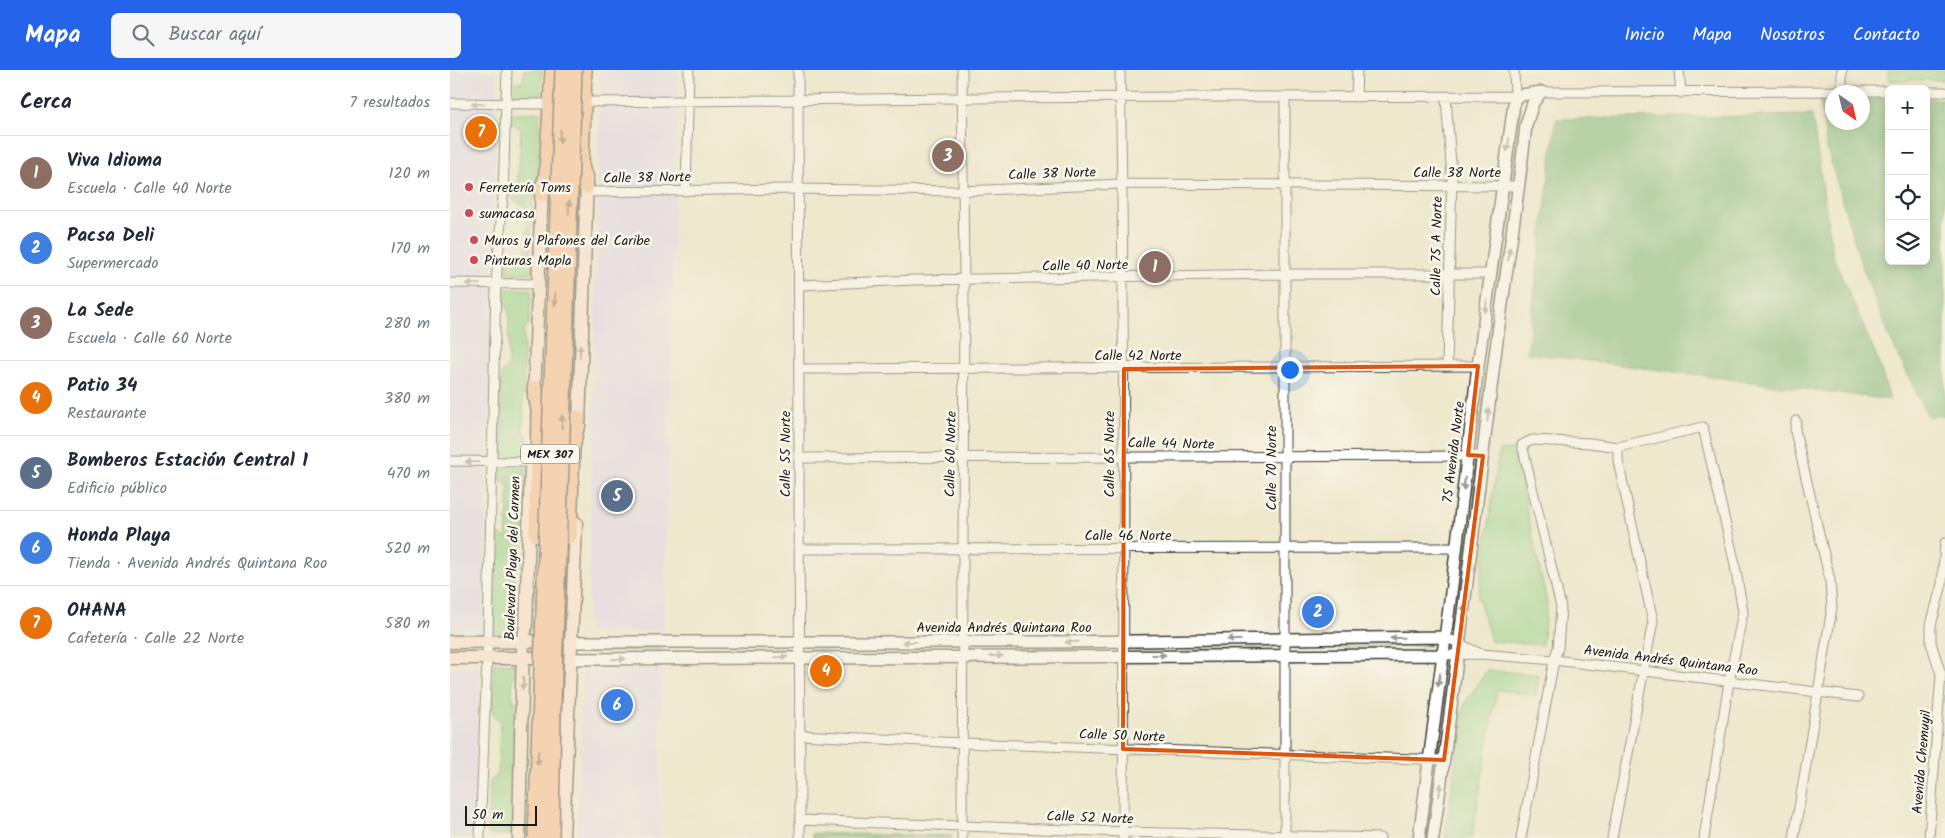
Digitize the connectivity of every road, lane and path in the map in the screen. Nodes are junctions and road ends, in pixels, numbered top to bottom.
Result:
1 (507, 70) edge
2 (546, 70) edge
3 (554, 70) edge
4 (563, 70) edge
5 (689, 70) edge
6 (798, 70) edge
7 (962, 70) edge
8 (1120, 70) edge
9 (1357, 70) edge
10 (1514, 70) edge
11 (1680, 70) edge
12 (1842, 70) edge
13 (583, 72) edge
14 (1842, 85) edge
15 (1825, 90) edge
16 (1870, 91) edge
17 (1885, 91) edge
18 (1541, 92) junction
19 (1930, 92) edge
20 (1945, 92) edge
21 (1681, 93) junction
22 (1515, 96) junction
23 (1120, 97) junction
24 (1356, 97) junction
25 (963, 98) junction
26 (1285, 98) junction
27 (1446, 98) junction
28 (798, 100) junction
29 (590, 102) junction
30 (687, 102) junction
31 (450, 104) edge
32 (506, 104) junction
33 (544, 104) junction
34 (1122, 184) junction
35 (1451, 185) junction
36 (1501, 185) junction
37 (1286, 186) junction
38 (1519, 186) junction
39 (586, 189) junction
40 (798, 190) junction
41 (686, 191) junction
42 (963, 191) junction
43 (542, 194) junction
44 (1285, 274) junction
45 (1449, 274) junction
46 (1491, 274) junction
47 (1122, 278) junction
48 (964, 279) junction
49 (450, 283) edge
50 (496, 284) junction
51 (539, 284) junction
52 (800, 285) junction
53 (1447, 366) junction
54 (1478, 366) junction
55 (964, 368) junction
56 (1286, 368) junction
57 (799, 369) junction
58 (1124, 369) junction
59 (535, 389) junction
60 (578, 418) junction
61 (1796, 421) dead end
62 (1618, 447) junction
63 (1468, 455) junction
64 (1122, 456) junction
65 (1483, 456) junction
66 (799, 458) junction
67 (964, 458) junction
68 (1283, 458) junction
69 (450, 461) edge
70 (493, 462) junction
71 (531, 462) junction
72 (1945, 543) edge
73 (1123, 548) junction
74 (1457, 548) junction
75 (799, 549) junction
76 (1285, 549) junction
77 (962, 550) junction
78 (1445, 637) junction
79 (1284, 639) junction
80 (488, 640) junction
81 (523, 640) junction
82 (1123, 640) junction
83 (450, 642) edge
84 (570, 642) junction
85 (800, 642) junction
86 (962, 642) junction
87 (1459, 644) junction
88 (1284, 654) junction
89 (1443, 654) junction
90 (1481, 654) junction
91 (800, 656) junction
92 (962, 656) junction
93 (1123, 656) junction
94 (1457, 656) junction
95 (450, 658) edge
96 (487, 658) junction
97 (523, 658) junction
98 (570, 659) junction
99 (1554, 660) junction
100 (1642, 673) junction
101 (1729, 682) junction
102 (1817, 694) junction
103 (1858, 697) dead end
104 (539, 730) junction
105 (800, 735) junction
106 (554, 737) junction
107 (962, 743) junction
108 (1123, 749) junction
109 (1285, 755) junction
110 (1428, 759) junction
111 (1444, 760) junction
112 (800, 820) junction
113 (962, 826) junction
114 (1123, 835) edge
115 (1285, 837) edge
116 (480, 838) edge
117 (519, 838) edge
118 (536, 838) edge
119 (551, 838) edge
120 (563, 838) edge
121 (800, 838) edge
122 (962, 838) edge
123 (1380, 838) edge
124 (1419, 838) edge
125 (1433, 838) edge
126 (1521, 838) edge
127 (1612, 838) edge
128 (1704, 838) edge
129 (1794, 838) edge
130 (1928, 838) edge

1 - 32 street
2 - 33 main road, Boulevard Playa del Carmen
3 - 43 highway
4 -> 104 highway, MEX 307, bridge
5 - 30 street
6 - 28 street, Calle 55 Norte
7 - 25 street, Calle 60 Norte
8 - 23 street, Calle 65 Norte
9 - 24 street
10 - 22 street, 75 Avenida Norte
11 - 21 street
12 - 14 street
13 - 29 main road
13 - 39 highway
106 -> 13 highway, MEX 307, bridge
15 - 21 street
16 - 17 street
18 - 21 street
18 - 22 street
18 - 38 street
19 - 20 street
22 - 27 street
22 -> 36 street, 75 Avenida Norte
23 - 25 street
23 - 26 street
23 - 34 street, Calle 65 Norte
24 - 26 street
24 - 27 street
25 - 28 street
25 - 42 street, Calle 60 Norte
26 - 37 street, Calle 70 Norte
27 - 35 street, Calle 75 A Norte
28 - 30 street
28 - 40 street, Calle 55 Norte
29 - 30 street
29 - 39 main road
30 - 41 street
32 -> 31 street
32 - 33 street
32 - 50 street
33 - 43 main road, Boulevard Playa del Carmen
34 - 37 street, Calle 38 Norte
34 - 42 street, Calle 38 Norte
34 - 47 street, Calle 65 Norte
35 - 36 street, Calle 38 Norte
35 - 37 street, Calle 38 Norte
35 - 45 street, Calle 75 A Norte
36 - 38 street, Calle 38 Norte
36 - 46 street, 75 Avenida Norte
37 - 44 street, Calle 70 Norte
65 -> 38 street
39 - 41 street, Calle 38 Norte
60 -> 39 main road
40 - 41 street, Calle 38 Norte
40 - 42 street, Calle 38 Norte
40 - 52 street, Calle 55 Norte
42 - 48 street, Calle 60 Norte
43 - 51 main road, Boulevard Playa del Carmen
44 - 45 street, Calle 40 Norte
44 - 47 street, Calle 40 Norte
44 - 56 street, Calle 70 Norte
45 - 46 street, Calle 40 Norte
45 - 53 street, Calle 75 A Norte
46 -> 54 street, 75 Avenida Norte
47 - 48 street, Calle 40 Norte
47 - 58 street, Calle 65 Norte
48 - 52 street, Calle 40 Norte
48 - 55 street, Calle 60 Norte
50 -> 49 street
50 - 51 street
50 - 70 street
51 - 59 main road, Boulevard Playa del Carmen
52 - 57 street, Calle 55 Norte
53 - 54 street, Calle 42 Norte
53 - 56 street, Calle 42 Norte
54 - 63 street, 75 Avenida Norte
55 - 57 street, Calle 42 Norte
55 - 58 street, Calle 42 Norte
55 - 67 street, Calle 60 Norte
56 - 58 street, Calle 42 Norte
56 - 68 street, Calle 70 Norte
57 - 66 street, Calle 55 Norte
58 - 64 street, Calle 65 Norte
59 - 71 main road, Boulevard Playa del Carmen
59 - 104 highway
60 - 84 main road
60 - 106 highway
61 - 102 street
62 - 99 street
62 - 100 street
62 - 101 street
63 - 65 street, Calle 44 Norte
63 - 68 street, Calle 44 Norte
63 -> 74 street, 75 Avenida Norte
64 - 67 street, Calle 44 Norte
64 - 68 street, Calle 44 Norte
64 - 73 street, Calle 65 Norte
87 -> 65 street
66 - 67 street, Calle 44 Norte
66 - 75 street, Calle 55 Norte
67 - 77 street, Calle 60 Norte
68 - 76 street, Calle 70 Norte
70 -> 69 street
70 - 71 street
70 - 80 street
71 - 81 main road, Boulevard Playa del Carmen
72 - 130 street, Avenida Chemuyil
73 - 76 street, Calle 46 Norte
73 - 77 street, Calle 46 Norte
73 - 82 street, Calle 65 Norte
74 - 76 street, Calle 46 Norte
74 - 78 street, 75 Avenida Norte
75 - 77 street, Calle 46 Norte
75 - 85 street, Calle 55 Norte
76 - 79 street, Calle 70 Norte
77 - 86 street, Calle 60 Norte
78 -> 79 street, Avenida Andrés Quintana Roo
78 - 87 street, Avenida Andrés Quintana Roo
78 - 89 street, 75 Avenida Norte
79 -> 82 street, Avenida Andrés Quintana Roo
79 - 88 street, Calle 70 Norte
80 - 81 main road, Avenida Andrés Quintana Roo
80 - 83 main road, Avenida Andrés Quintana Roo
80 - 96 street
81 - 84 main road, Avenida Andrés Quintana Roo
81 - 97 main road, Boulevard Playa del Carmen
82 -> 86 street, Avenida Andrés Quintana Roo
82 - 93 street, Calle 65 Norte
84 - 85 street, Avenida Andrés Quintana Roo
84 - 98 main road
86 -> 85 street, Avenida Andrés Quintana Roo
85 - 91 street, Calle 55 Norte
86 - 92 street, Calle 60 Norte
87 - 90 street, Avenida Andrés Quintana Roo
87 - 94 street
88 - 89 street, Avenida Andrés Quintana Roo
93 -> 88 street, Avenida Andrés Quintana Roo
88 - 109 street, Calle 70 Norte
89 - 94 street, Avenida Andrés Quintana Roo
89 -> 110 street, 75 Avenida Norte
90 - 94 street, Avenida Andrés Quintana Roo
90 - 99 street, Avenida Andrés Quintana Roo
91 - 92 street, Avenida Andrés Quintana Roo
98 -> 91 street, Avenida Andrés Quintana Roo
91 - 105 street, Calle 55 Norte
92 -> 93 street, Avenida Andrés Quintana Roo
92 - 107 street, Calle 60 Norte
93 - 108 street, Calle 65 Norte
94 - 111 street
95 - 96 main road, Avenida Andrés Quintana Roo
96 - 97 main road, Avenida Andrés Quintana Roo
96 - 116 street
97 - 98 main road, Avenida Andrés Quintana Roo
97 -> 117 main road, Boulevard Playa del Carmen
98 - 120 main road
99 - 100 street, Avenida Andrés Quintana Roo
99 - 126 street
100 - 101 street, Avenida Andrés Quintana Roo
100 - 127 street
101 - 102 street, Avenida Andrés Quintana Roo
101 - 128 street
102 - 103 street, Avenida Andrés Quintana Roo
102 - 129 street
104 -> 118 highway, MEX 307, bridge
105 - 107 street, Calle 50 Norte
105 - 112 street, Calle 55 Norte
106 - 119 highway, MEX 307, bridge
107 - 108 street, Calle 50 Norte
107 - 113 street, Calle 60 Norte
108 - 109 street, Calle 50 Norte
108 - 114 street, Calle 65 Norte
109 - 110 street, Calle 50 Norte
109 - 115 street, Calle 70 Norte
110 - 111 street, Calle 50 Norte
110 - 124 street, 75 Avenida Norte
125 -> 111 street
112 - 113 street, Calle 52 Norte
112 - 121 street, Calle 55 Norte
113 - 114 street, Calle 52 Norte
113 - 122 street, Calle 60 Norte
114 - 115 street, Calle 52 Norte
115 - 123 street, Calle 52 Norte

